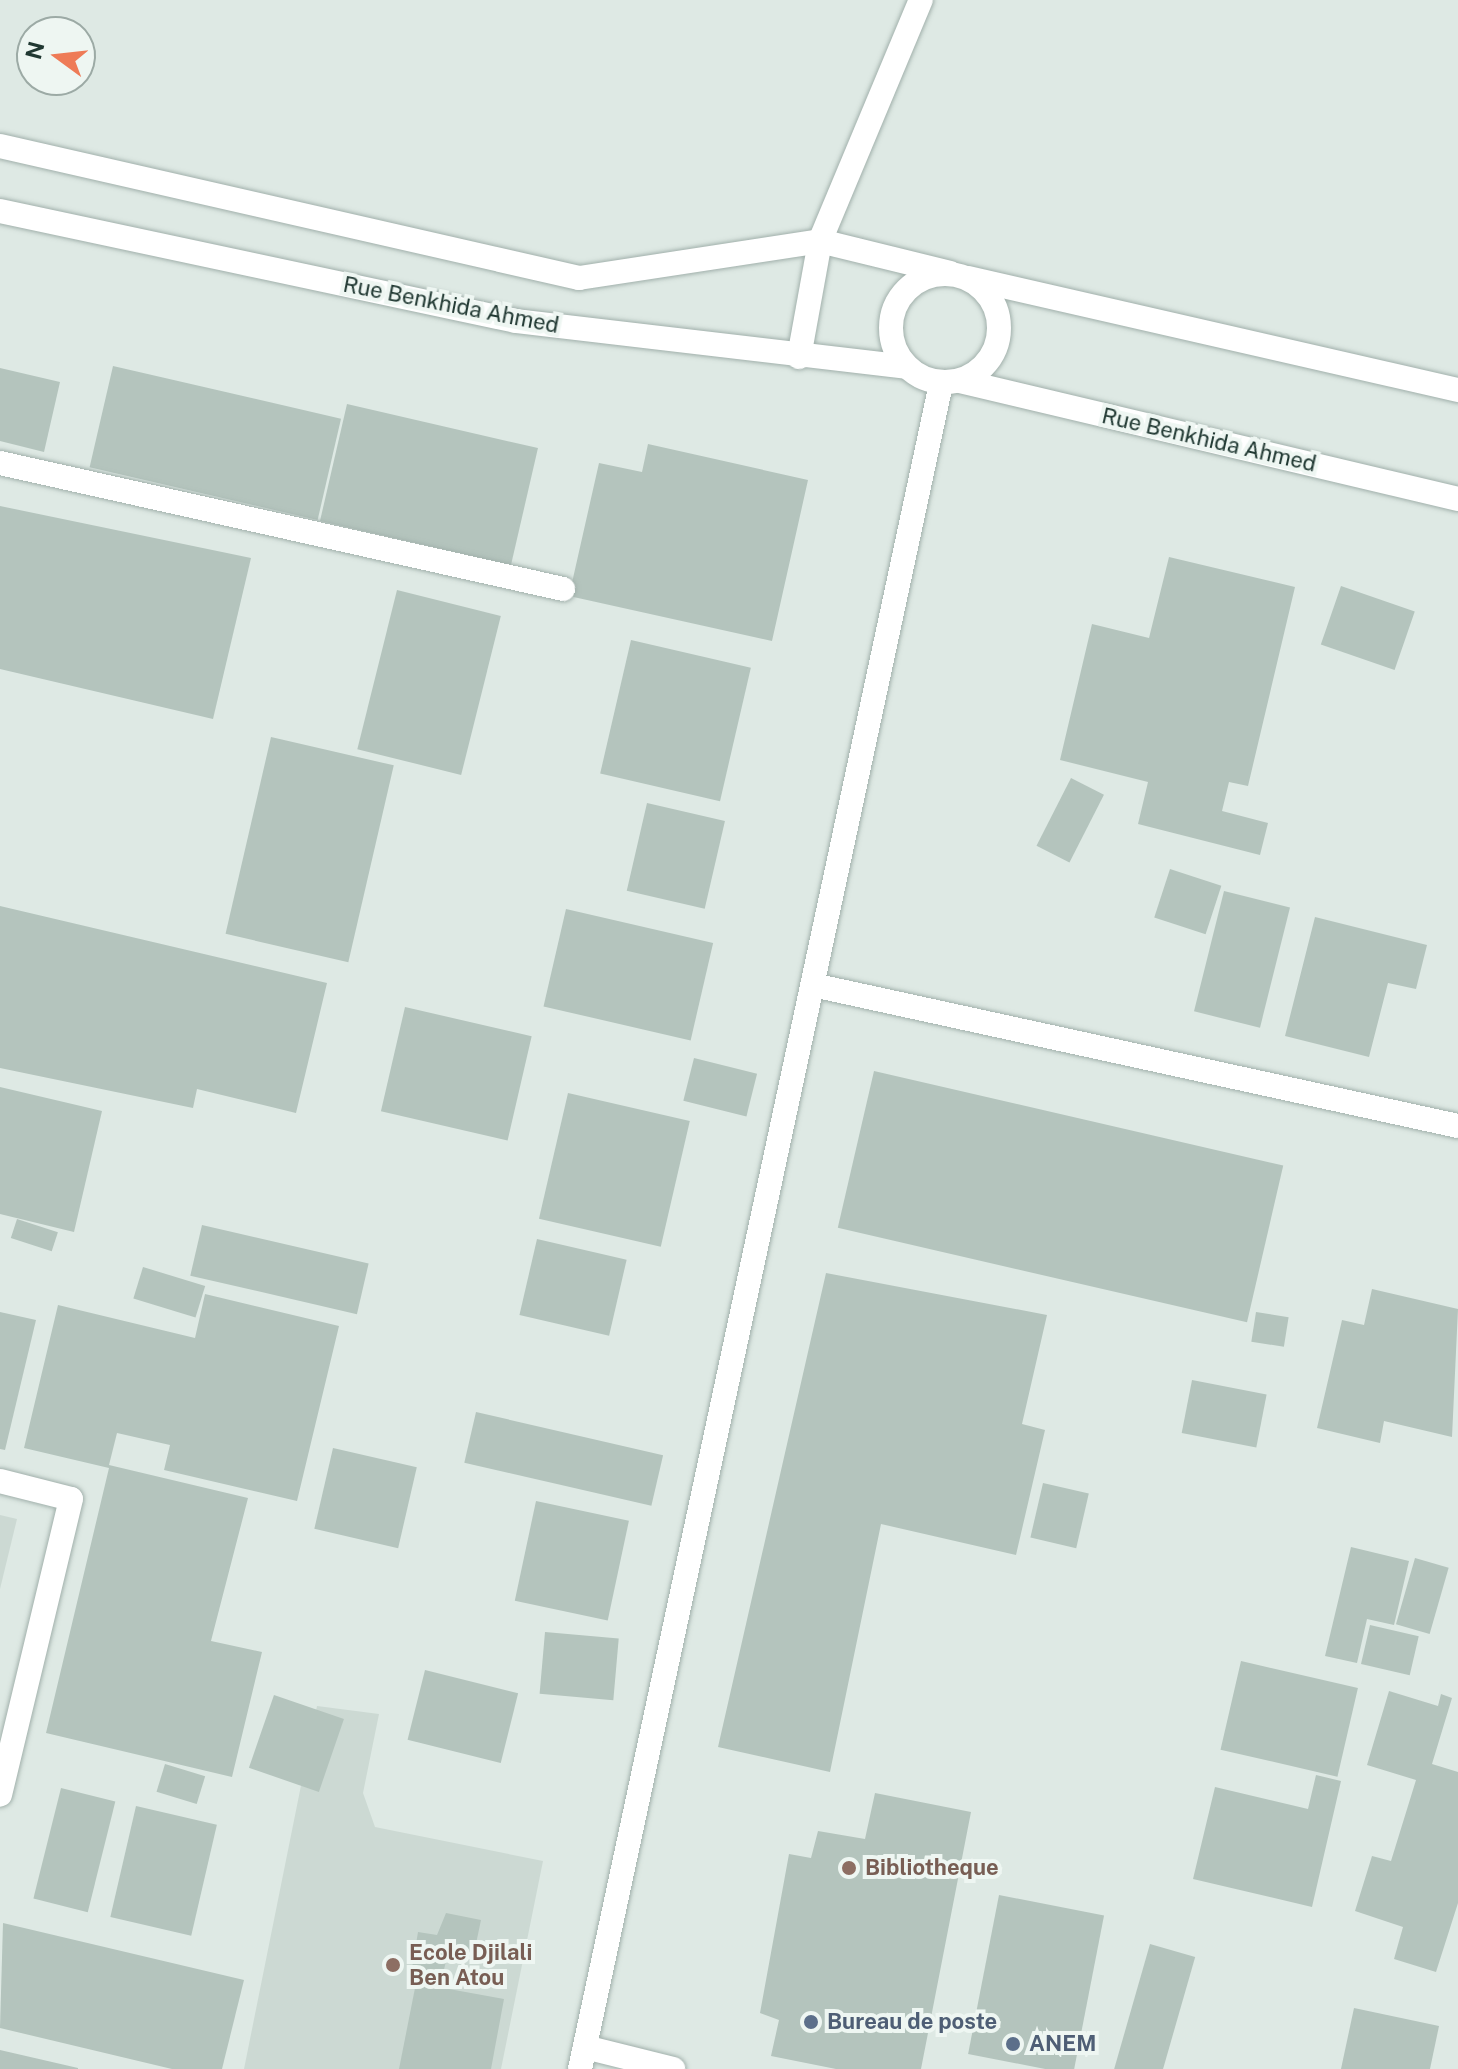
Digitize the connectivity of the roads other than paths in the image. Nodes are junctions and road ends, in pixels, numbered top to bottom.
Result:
1 (921, 0) edge
2 (0, 146) edge
3 (0, 211) edge
4 (820, 241) junction
5 (959, 275) junction
6 (799, 357) junction
7 (907, 367) junction
8 (951, 382) junction
9 (1458, 390) edge
10 (0, 463) edge
11 (1458, 499) edge
12 (563, 589) dead end
13 (813, 985) junction
14 (1458, 1126) edge
15 (0, 1481) edge
16 (0, 1795) edge
17 (582, 2058) edge
18 (673, 2069) edge

1 - 4 street
2 - 4 street
3 - 6 street, Rue Benkhida Ahmed
4 - 5 street
4 - 6 street
5 - 7 street
5 - 8 street
5 - 9 street
6 - 7 street, Rue Benkhida Ahmed
7 - 8 street
8 - 11 street, Rue Benkhida Ahmed
8 - 13 street
10 - 12 street
13 - 14 street
13 - 17 street
15 - 16 street
17 - 18 street

